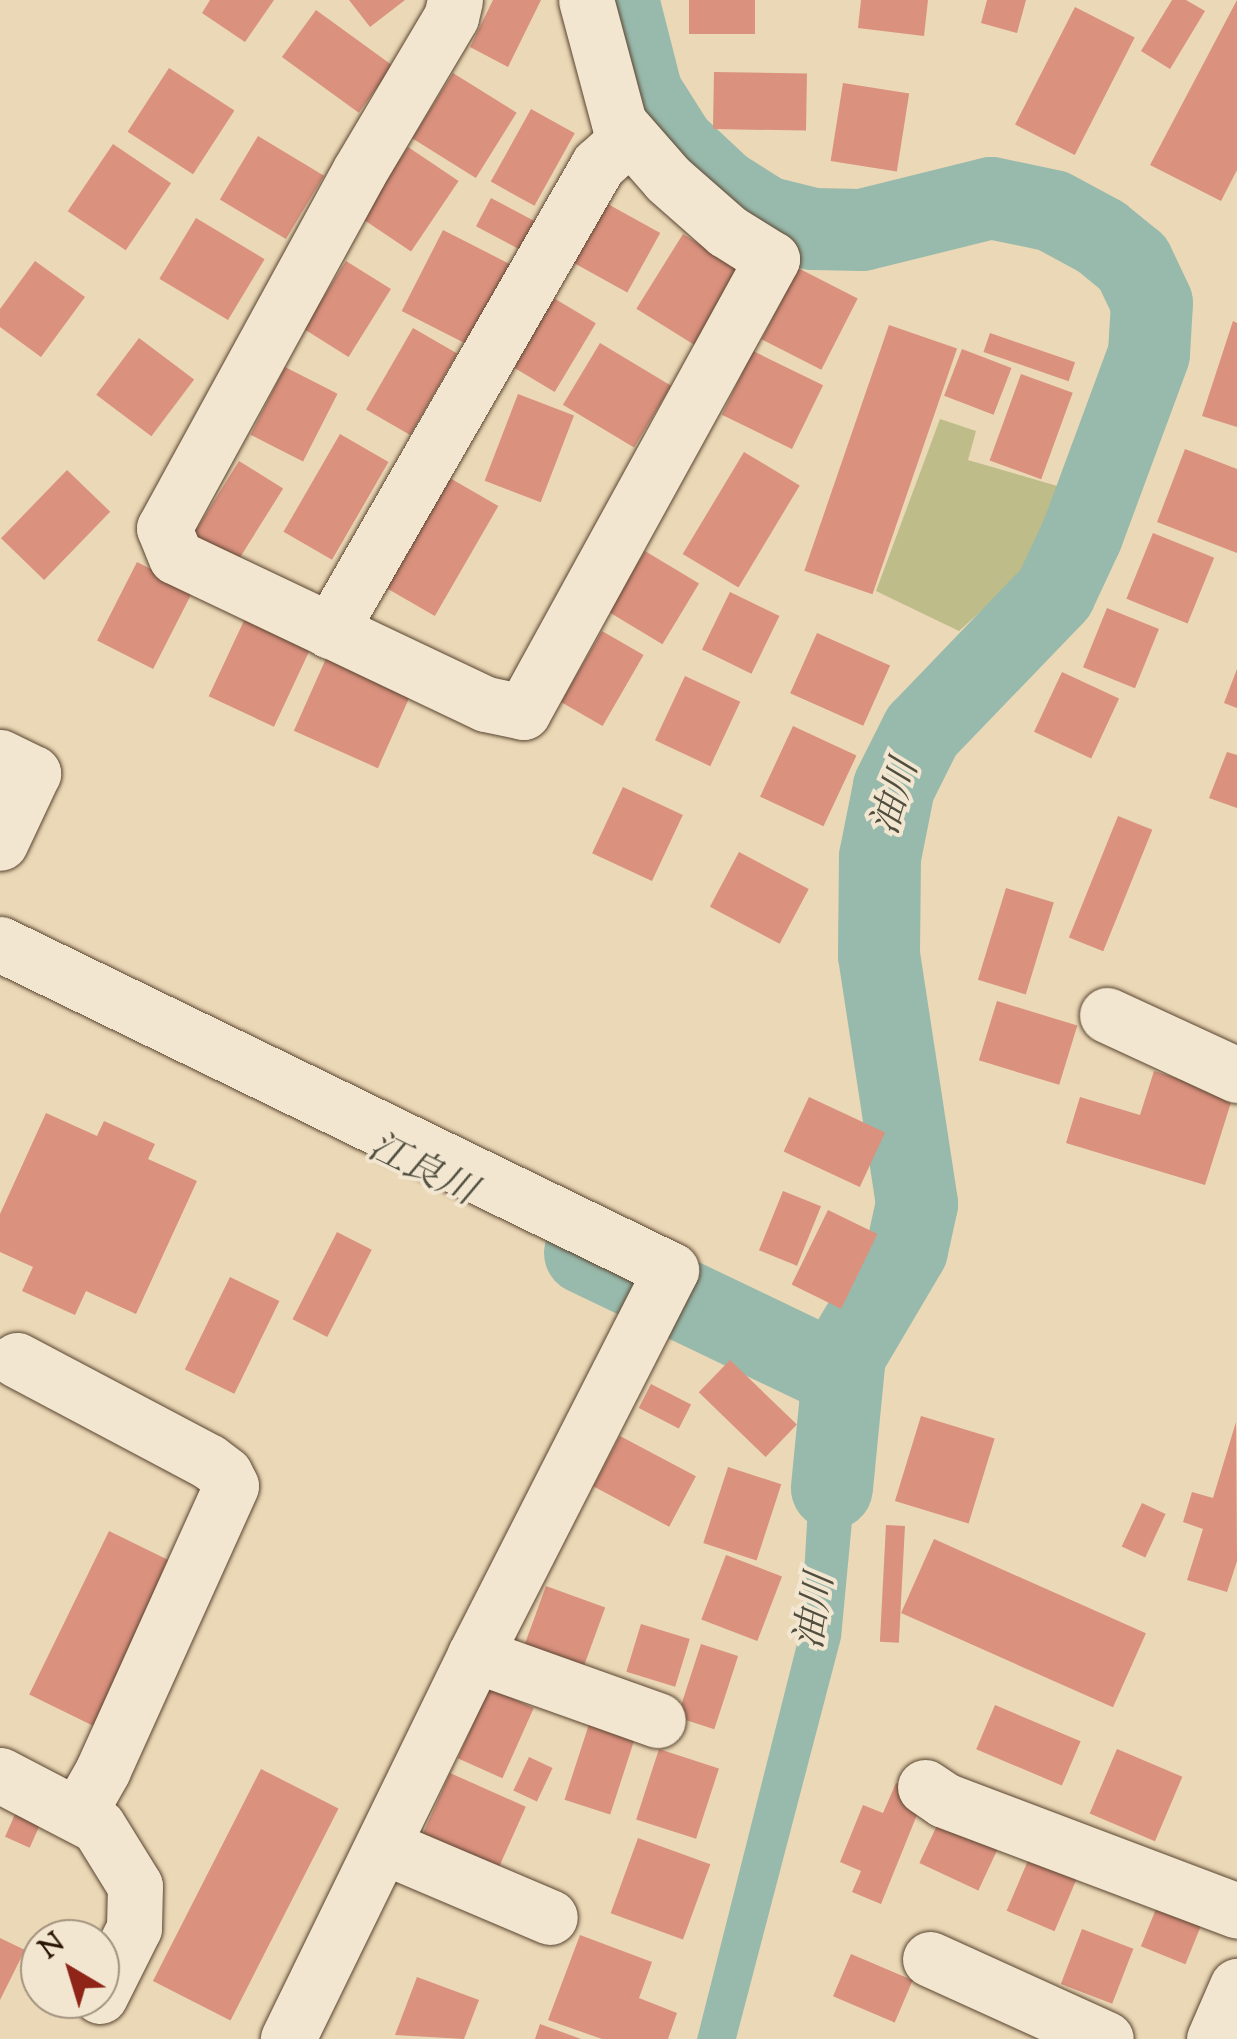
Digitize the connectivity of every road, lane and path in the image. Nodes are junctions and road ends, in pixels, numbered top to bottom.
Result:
1 (455, 0) edge
2 (586, 0) edge
3 (630, 136) junction
4 (330, 631) junction
5 (0, 757) edge
6 (0, 843) edge
7 (0, 944) edge
8 (1107, 1015) dead end
9 (1235, 1069) edge
10 (6, 1359) edge
11 (475, 1655) junction
12 (658, 1720) dead end
13 (0, 1775) edge
14 (925, 1787) dead end
15 (78, 1814) junction
16 (385, 1848) junction
17 (1237, 1911) edge
18 (550, 1917) dead end
19 (120, 1956) edge
20 (930, 1959) dead end
21 (1237, 1986) edge
22 (288, 2039) edge
23 (1106, 2039) edge
24 (1214, 2039) edge

1 - 4 street
2 - 3 street
3 - 4 street
3 - 4 street
5 - 6 street
7 - 11 street
8 - 9 street
10 - 15 street
11 - 12 street
11 - 16 street
13 - 15 street
14 - 17 street
15 - 19 street
16 - 18 street
16 - 22 street
20 - 23 street
21 - 24 street

